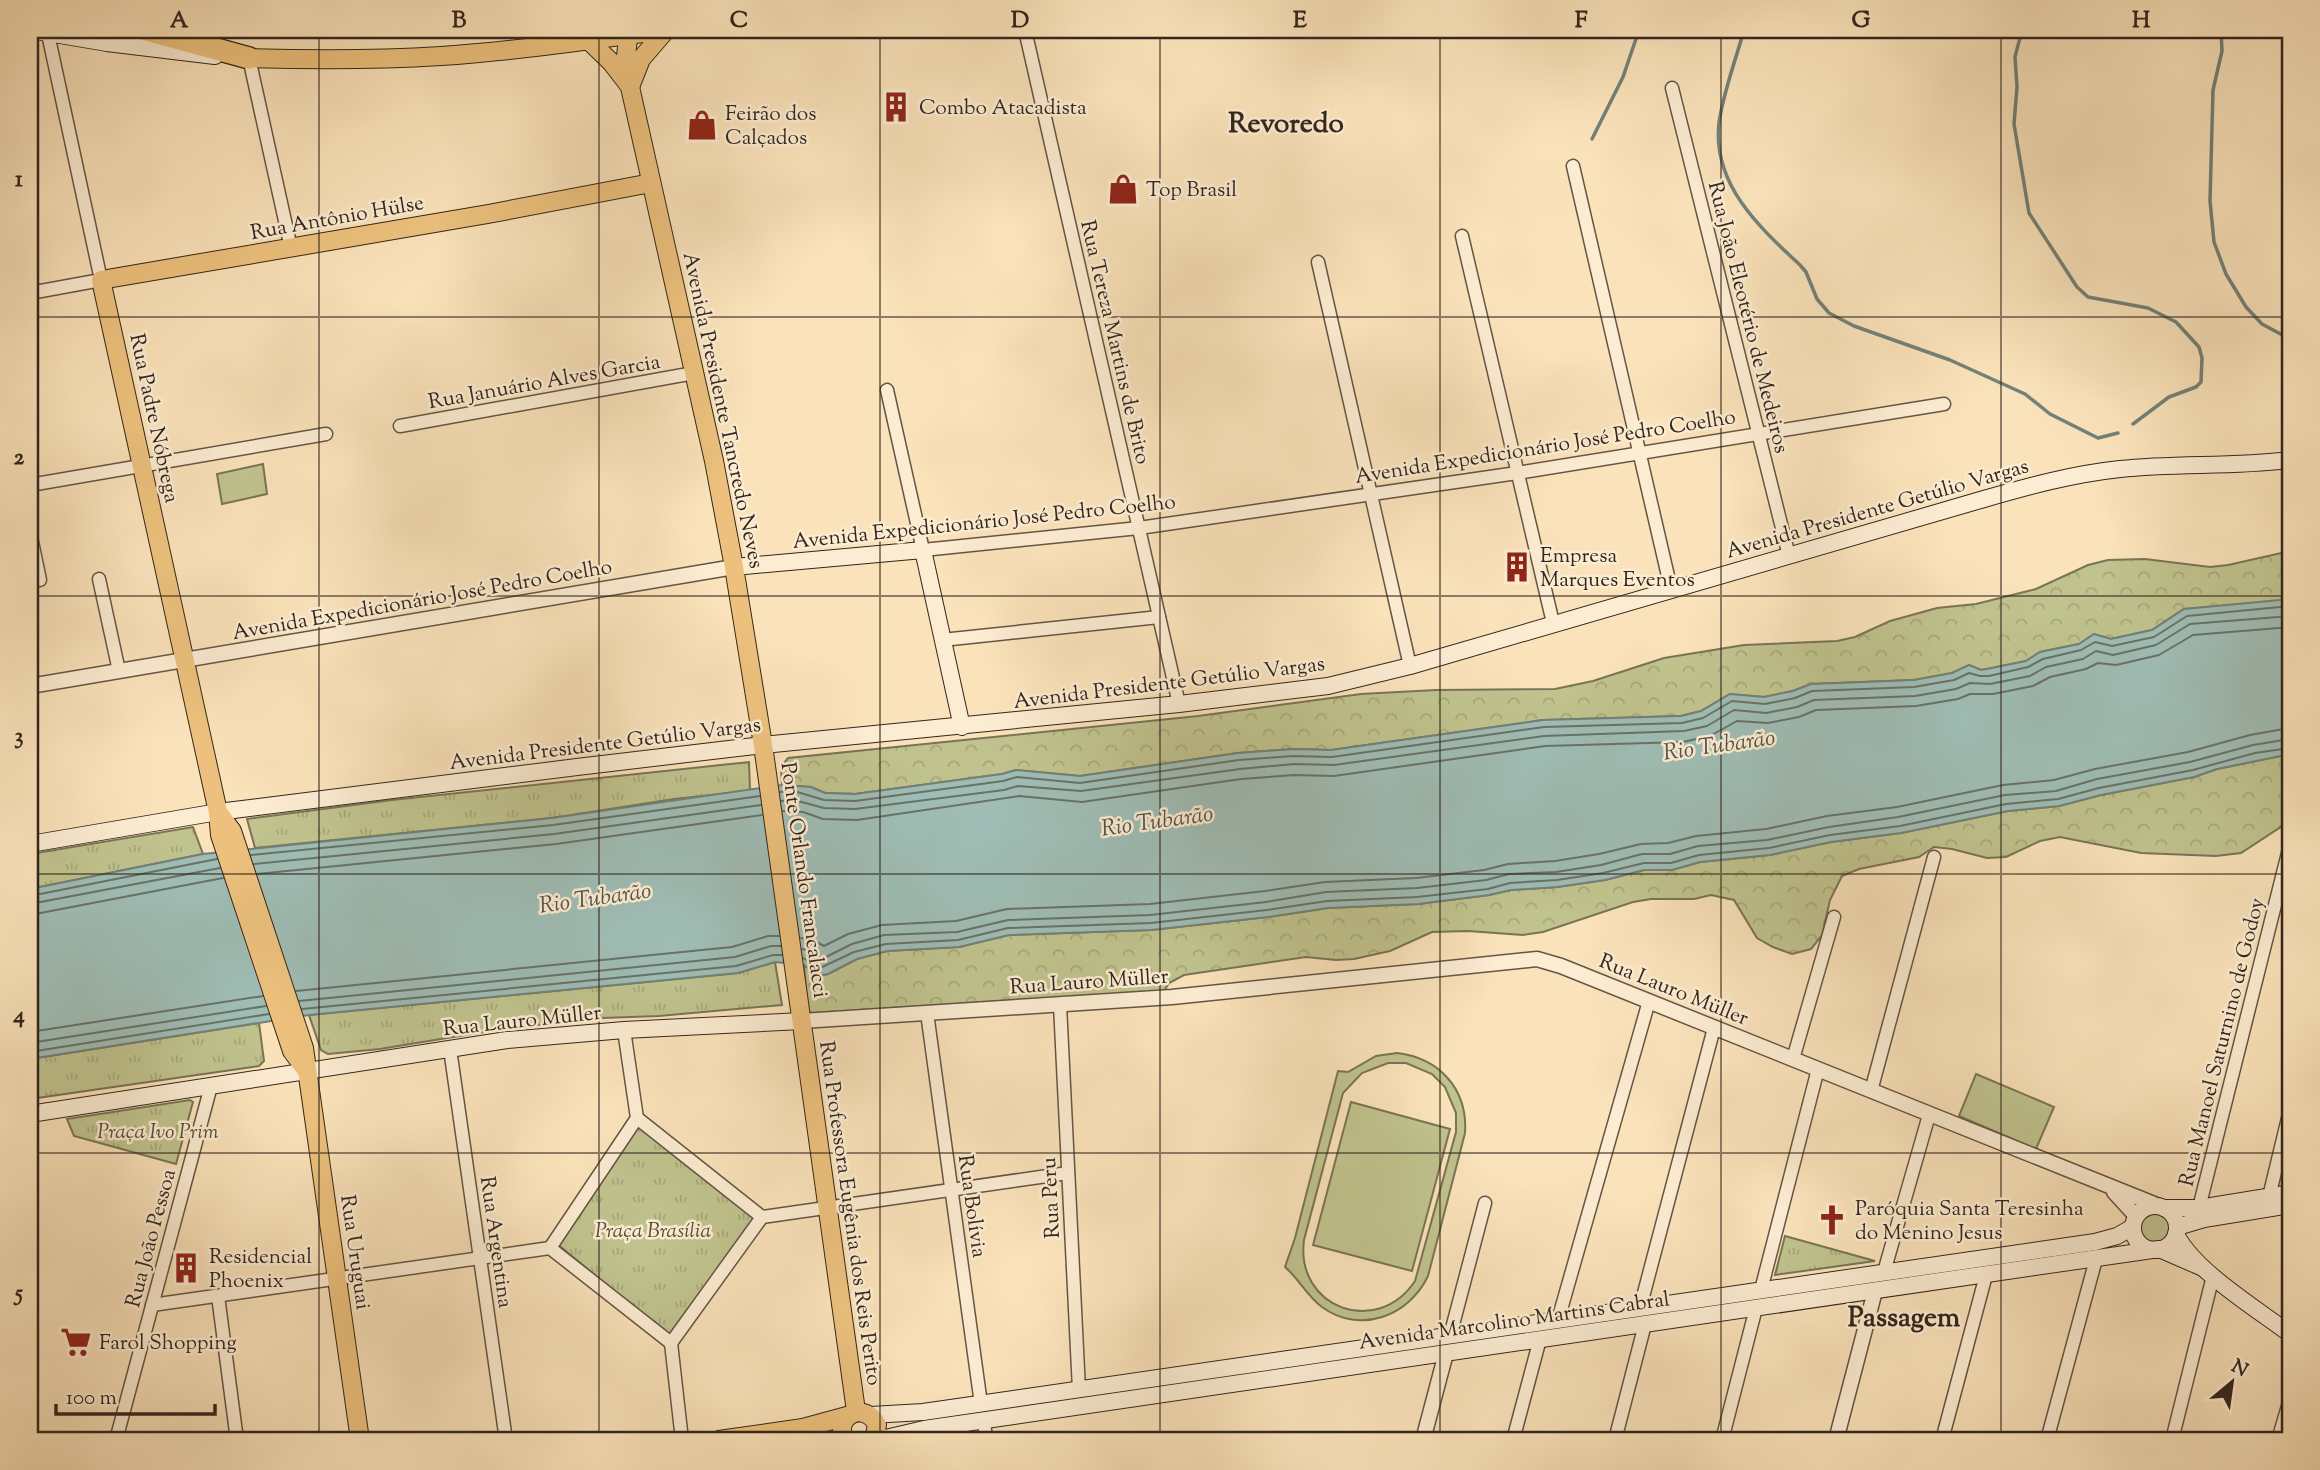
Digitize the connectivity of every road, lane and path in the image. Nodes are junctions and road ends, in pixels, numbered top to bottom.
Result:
1 (30, 30) edge
2 (146, 30) edge
3 (665, 30) edge
4 (1025, 30) edge
5 (628, 32) edge
6 (48, 34) junction
7 (584, 35) edge
8 (249, 58) junction
9 (630, 87) junction
10 (1672, 88) dead end
11 (1573, 166) dead end
12 (652, 183) junction
13 (1462, 236) dead end
14 (291, 248) junction
15 (1318, 262) dead end
16 (101, 280) junction
17 (30, 293) edge
18 (695, 373) junction
19 (887, 390) dead end
20 (1944, 404) dead end
21 (400, 426) dead end
22 (326, 434) dead end
23 (1759, 434) junction
24 (1638, 454) junction
25 (2290, 460) edge
26 (142, 466) junction
27 (1517, 472) junction
28 (30, 485) edge
29 (1371, 495) junction
30 (1139, 528) junction
31 (30, 532) edge
32 (923, 550) junction
33 (1789, 556) junction
34 (734, 567) junction
35 (99, 579) dead end
36 (40, 580) dead end
37 (1671, 589) junction
38 (1159, 617) junction
39 (1553, 623) junction
40 (942, 640) junction
41 (185, 660) junction
42 (1410, 666) junction
43 (119, 671) junction
44 (30, 686) edge
45 (1179, 704) junction
46 (962, 727) junction
47 (764, 753) junction
48 (218, 812) junction
49 (30, 844) edge
50 (2290, 845) edge
51 (1934, 857) dead end
52 (1834, 916) dead end
53 (1649, 1001) junction
54 (1060, 1005) junction
55 (927, 1013) junction
56 (802, 1020) junction
57 (1714, 1028) junction
58 (624, 1030) junction
59 (298, 1049) joint
60 (450, 1049) junction
61 (1793, 1059) junction
62 (1818, 1069) junction
63 (307, 1071) junction
64 (211, 1086) junction
65 (1871, 1091) junction
66 (2290, 1110) edge
67 (30, 1114) edge
68 (1929, 1115) junction
69 (636, 1118) junction
70 (1068, 1173) junction
71 (2110, 1188) junction
72 (952, 1190) junction
73 (2290, 1194) edge
74 (1485, 1203) dead end
75 (2268, 1203) junction
76 (2290, 1205) edge
77 (2162, 1207) junction
78 (828, 1208) junction
79 (2199, 1208) junction
80 (762, 1217) junction
81 (2135, 1222) junction
82 (2177, 1230) junction
83 (550, 1248) junction
84 (2159, 1249) junction
85 (480, 1258) junction
86 (2096, 1258) junction
87 (1884, 1272) junction
88 (2208, 1272) junction
89 (1986, 1275) junction
90 (337, 1278) junction
91 (1761, 1290) junction
92 (1875, 1291) junction
93 (218, 1296) junction
94 (152, 1305) junction
95 (1640, 1308) junction
96 (1756, 1308) junction
97 (1558, 1320) junction
98 (1645, 1324) junction
99 (2290, 1334) edge
100 (1450, 1336) junction
101 (1540, 1339) junction
102 (671, 1343) junction
103 (1446, 1353) junction
104 (1239, 1366) junction
105 (1242, 1383) junction
106 (1079, 1390) junction
107 (2290, 1399) edge
108 (982, 1412) junction
109 (858, 1414) junction
110 (116, 1440) edge
111 (237, 1440) edge
112 (360, 1440) edge
113 (506, 1440) edge
114 (682, 1440) edge
115 (719, 1440) edge
116 (845, 1440) edge
117 (876, 1440) edge
118 (986, 1440) edge
119 (1423, 1440) edge
120 (1513, 1440) edge
121 (1615, 1440) edge
122 (1722, 1440) edge
123 (1836, 1440) edge
124 (1942, 1440) edge
125 (2047, 1440) edge
126 (2172, 1440) edge
127 (2278, 1440) edge

1 - 6 main road
2 - 8 highway
3 - 5 main road
3 - 9 main road
4 - 30 street, Rua Tereza Martins de Brito
5 - 7 main road
5 - 9 main road, Avenida Presidente Tancredo Neves
6 - 8 main road
6 - 16 street, Rua Padre Nóbrega
7 - 8 main road
7 - 9 main road, Avenida Presidente Tancredo Neves
8 - 14 street
9 - 12 main road, Avenida Presidente Tancredo Neves
10 - 23 street, Rua João Eleotério de Medeiros
11 - 24 street
12 - 14 main road, Rua Antônio Hülse
12 - 18 main road, Avenida Presidente Tancredo Neves
13 - 27 street
14 - 16 main road, Rua Antônio Hülse
15 - 29 street
16 - 17 street, Rua Antônio Hülse
16 - 26 main road, Rua Padre Nóbrega
18 - 21 street, Rua Januário Alves Garcia
18 - 34 main road, Avenida Presidente Tancredo Neves
19 - 32 street
20 - 23 street, Avenida Expedicionário José Pedro Coelho
22 - 26 street
23 - 24 street, Avenida Expedicionário José Pedro Coelho
23 - 33 street, Rua João Eleotério de Medeiros
24 - 27 street, Avenida Expedicionário José Pedro Coelho
24 - 37 street
25 - 33 main road, Avenida Presidente Getúlio Vargas
26 - 28 street
26 - 41 main road, Rua Padre Nóbrega
27 - 29 street, Avenida Expedicionário José Pedro Coelho
27 - 39 street
29 - 30 street, Avenida Expedicionário José Pedro Coelho
29 - 42 street
30 - 32 street, Avenida Expedicionário José Pedro Coelho
30 - 38 street, Rua Tereza Martins de Brito
31 - 36 street
32 - 34 main road, Avenida Expedicionário José Pedro Coelho
32 - 40 main road
33 - 37 main road, Avenida Presidente Getúlio Vargas
34 - 41 street, Avenida Expedicionário José Pedro Coelho
34 - 47 main road, Avenida Presidente Tancredo Neves
35 - 43 street
37 - 39 main road, Avenida Presidente Getúlio Vargas
38 - 40 street
38 - 45 street, Rua Tereza Martins de Brito
39 - 42 main road, Avenida Presidente Getúlio Vargas
40 - 46 main road
41 - 43 street, Avenida Expedicionário José Pedro Coelho
41 - 48 main road, Rua Padre Nóbrega
42 - 45 main road, Avenida Presidente Getúlio Vargas
43 - 44 street, Avenida Expedicionário José Pedro Coelho
45 - 46 main road, Avenida Presidente Getúlio Vargas
46 - 47 main road, Avenida Presidente Getúlio Vargas
47 - 48 main road, Avenida Presidente Getúlio Vargas
47 - 56 main road, Ponte Orlando Francalacci
48 - 49 main road, Avenida Presidente Getúlio Vargas
48 - 59 main road, Rua Padre Nóbrega
50 - 79 street, Rua Manoel Saturnino de Godoy
51 - 65 street
52 - 61 street
53 - 54 street, Rua Lauro Müller
53 - 57 street, Rua Lauro Müller
53 - 97 street
54 - 55 street, Rua Lauro Müller
54 - 70 street, Rua Peru
55 - 56 street, Rua Lauro Müller
55 - 72 street, Rua Bolívia
56 - 58 main road, Rua Lauro Müller
56 - 78 main road, Rua Professora Eugênia dos Reis Perito
57 - 61 street, Rua Lauro Müller
57 - 95 street
58 - 60 main road, Rua Lauro Müller
58 - 69 street
59 - 63 main road, Rua Uruguai
60 - 63 main road, Rua Lauro Müller
60 - 85 street, Rua Argentina
61 - 62 street, Rua Lauro Müller
62 - 65 street, Rua Lauro Müller
62 - 91 street
63 - 64 main road, Rua Lauro Müller
63 - 90 main road, Rua Uruguai
64 - 67 main road, Rua Lauro Müller
64 - 94 street, Rua João Pessoa
65 - 68 street, Rua Lauro Müller
66 - 75 street
68 - 71 street, Rua Lauro Müller
68 - 87 street
69 - 80 street
69 - 83 street
70 - 72 street
70 - 106 street, Rua Peru
71 - 77 street, Rua Lauro Müller
71 - 81 street, Rua Lauro Müller
72 - 78 street
72 - 108 street, Rua Bolívia
73 - 75 main road
74 - 100 street
75 - 76 main road
75 - 79 main road
75 - 82 main road
77 - 79 main road
77 - 81 main road
77 - 82 main road
78 - 80 street
78 - 109 main road, Rua Professora Eugênia dos Reis Perito
80 - 102 street
81 - 84 main road
81 - 87 main road, Avenida Marcolino Martins Cabral
82 - 84 main road
82 - 88 main road
83 - 85 street
83 - 102 street
84 - 86 main road, Avenida Marcolino Martins Cabral
84 - 88 main road
85 - 90 street
85 - 113 street, Rua Argentina
86 - 89 main road, Avenida Marcolino Martins Cabral
86 - 125 street
87 - 91 main road, Avenida Marcolino Martins Cabral
88 - 99 main road
88 - 126 street
89 - 92 main road, Avenida Marcolino Martins Cabral
89 - 124 street
90 - 93 street
90 - 112 main road, Rua Uruguai
91 - 95 main road, Avenida Marcolino Martins Cabral
91 - 96 main road
92 - 96 main road, Avenida Marcolino Martins Cabral
92 - 123 street
93 - 94 street
93 - 111 street
94 - 110 street, Rua João Pessoa
95 - 97 main road, Avenida Marcolino Martins Cabral
96 - 98 main road, Avenida Marcolino Martins Cabral
96 - 122 street
97 - 100 main road, Avenida Marcolino Martins Cabral
98 - 101 main road, Avenida Marcolino Martins Cabral
98 - 121 street
100 - 103 main road
100 - 104 main road, Avenida Marcolino Martins Cabral
101 - 103 main road, Avenida Marcolino Martins Cabral
101 - 120 street
102 - 114 street
103 - 105 main road, Avenida Marcolino Martins Cabral
103 - 119 street
104 - 105 main road
104 - 106 main road, Avenida Marcolino Martins Cabral
105 - 108 main road, Avenida Marcolino Martins Cabral
106 - 108 main road, Avenida Marcolino Martins Cabral
107 - 127 street
108 - 109 main road, Avenida Marcolino Martins Cabral
108 - 117 main road, Avenida Marcolino Martins Cabral
108 - 118 street, Rua Bolívia
109 - 115 main road, Avenida Marcolino Martins Cabral
109 - 116 main road
109 - 117 main road

